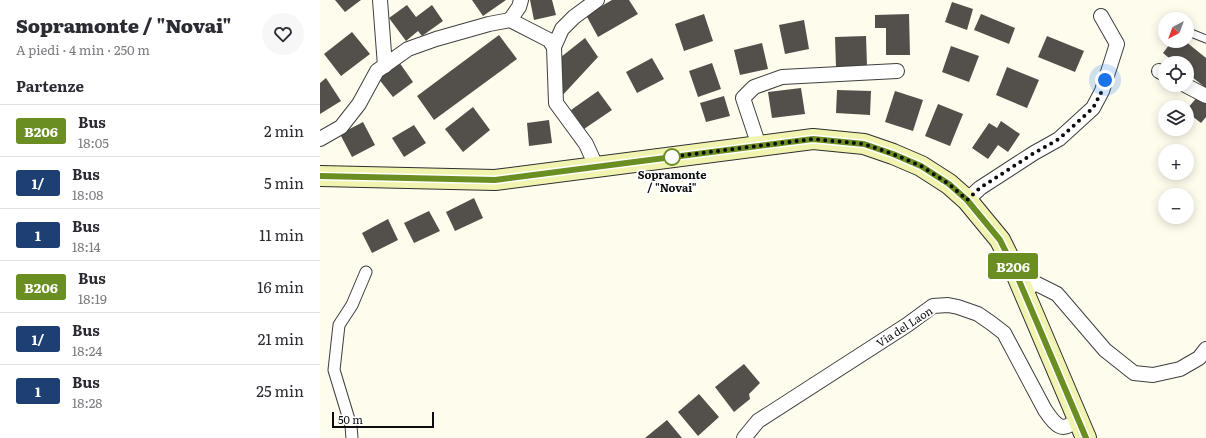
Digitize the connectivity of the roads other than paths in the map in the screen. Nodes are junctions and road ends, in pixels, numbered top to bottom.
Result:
1 (380, 0) edge
2 (521, 0) edge
3 (597, 0) edge
4 (1101, 16) dead end
5 (510, 20) junction
6 (1194, 34) edge
7 (1206, 39) edge
8 (554, 47) junction
9 (385, 66) junction
10 (898, 71) dead end
11 (1194, 89) edge
12 (1206, 96) edge
13 (320, 139) edge
14 (759, 146) junction
15 (596, 166) junction
16 (320, 176) edge
17 (967, 200) junction
18 (366, 272) dead end
19 (1023, 288) junction
20 (1206, 349) edge
21 (1078, 418) junction
22 (352, 438) edge
23 (744, 438) edge
24 (1086, 438) edge

1 - 9 street
2 - 5 street
3 - 8 street
4 - 17 street
5 - 8 street
5 - 9 street
6 - 7 lane
8 - 15 street
9 - 13 street
10 - 14 street
11 - 12 street
14 - 15 main road
14 - 17 main road
15 - 16 main road
17 - 19 main road
18 - 22 street
19 - 20 street
19 - 21 main road
21 - 23 street, Via del Laon
21 - 24 main road

